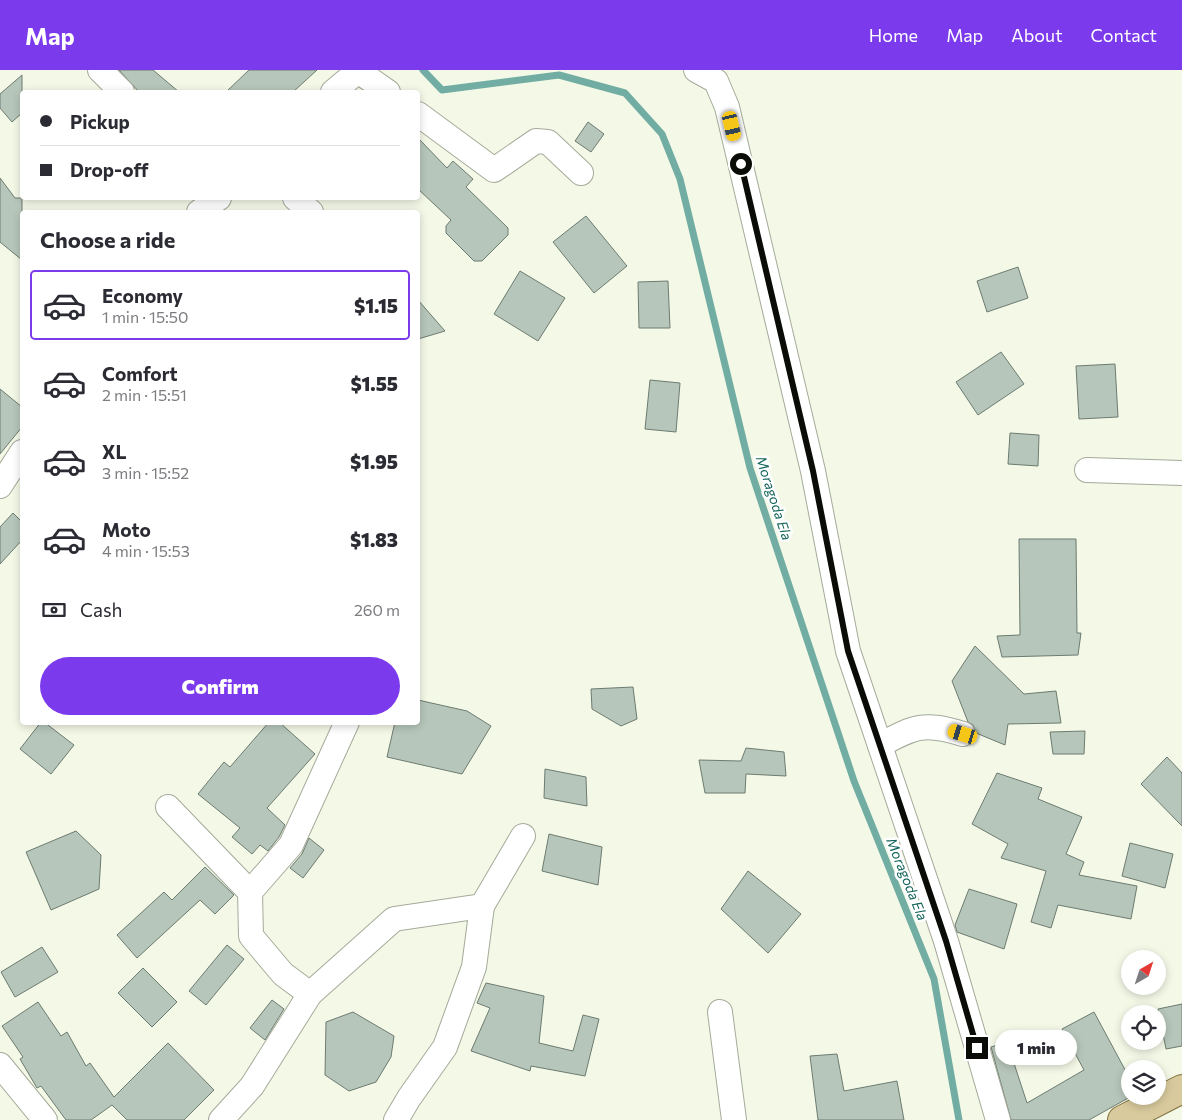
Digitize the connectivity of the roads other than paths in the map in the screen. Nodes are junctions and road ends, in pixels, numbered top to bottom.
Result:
1 (100, 70) edge
2 (696, 70) edge
3 (120, 90) edge
4 (335, 90) edge
5 (385, 90) edge
6 (420, 115) edge
7 (581, 173) dead end
8 (216, 200) edge
9 (297, 200) edge
10 (202, 210) edge
11 (309, 210) edge
12 (20, 455) edge
13 (1087, 470) dead end
14 (1182, 473) edge
15 (0, 486) edge
16 (346, 725) edge
17 (963, 734) dead end
18 (880, 745) junction
19 (168, 808) dead end
20 (523, 836) dead end
21 (250, 892) junction
22 (482, 906) junction
23 (310, 994) junction
24 (720, 1012) dead end
25 (0, 1065) edge
26 (1182, 1090) edge
27 (45, 1120) edge
28 (221, 1120) edge
29 (396, 1120) edge
30 (734, 1120) edge
31 (998, 1120) edge
32 (1122, 1120) edge

1 - 3 street
2 - 18 street
4 - 5 street
6 - 7 street
8 - 10 street
9 - 11 street
12 - 15 street
13 - 14 street
16 - 21 street
17 - 18 street
18 - 31 street
19 - 21 street
20 - 22 street
21 - 23 street
22 - 23 street
22 - 29 street
23 - 28 street
24 - 30 street
25 - 27 street
26 - 32 main road

